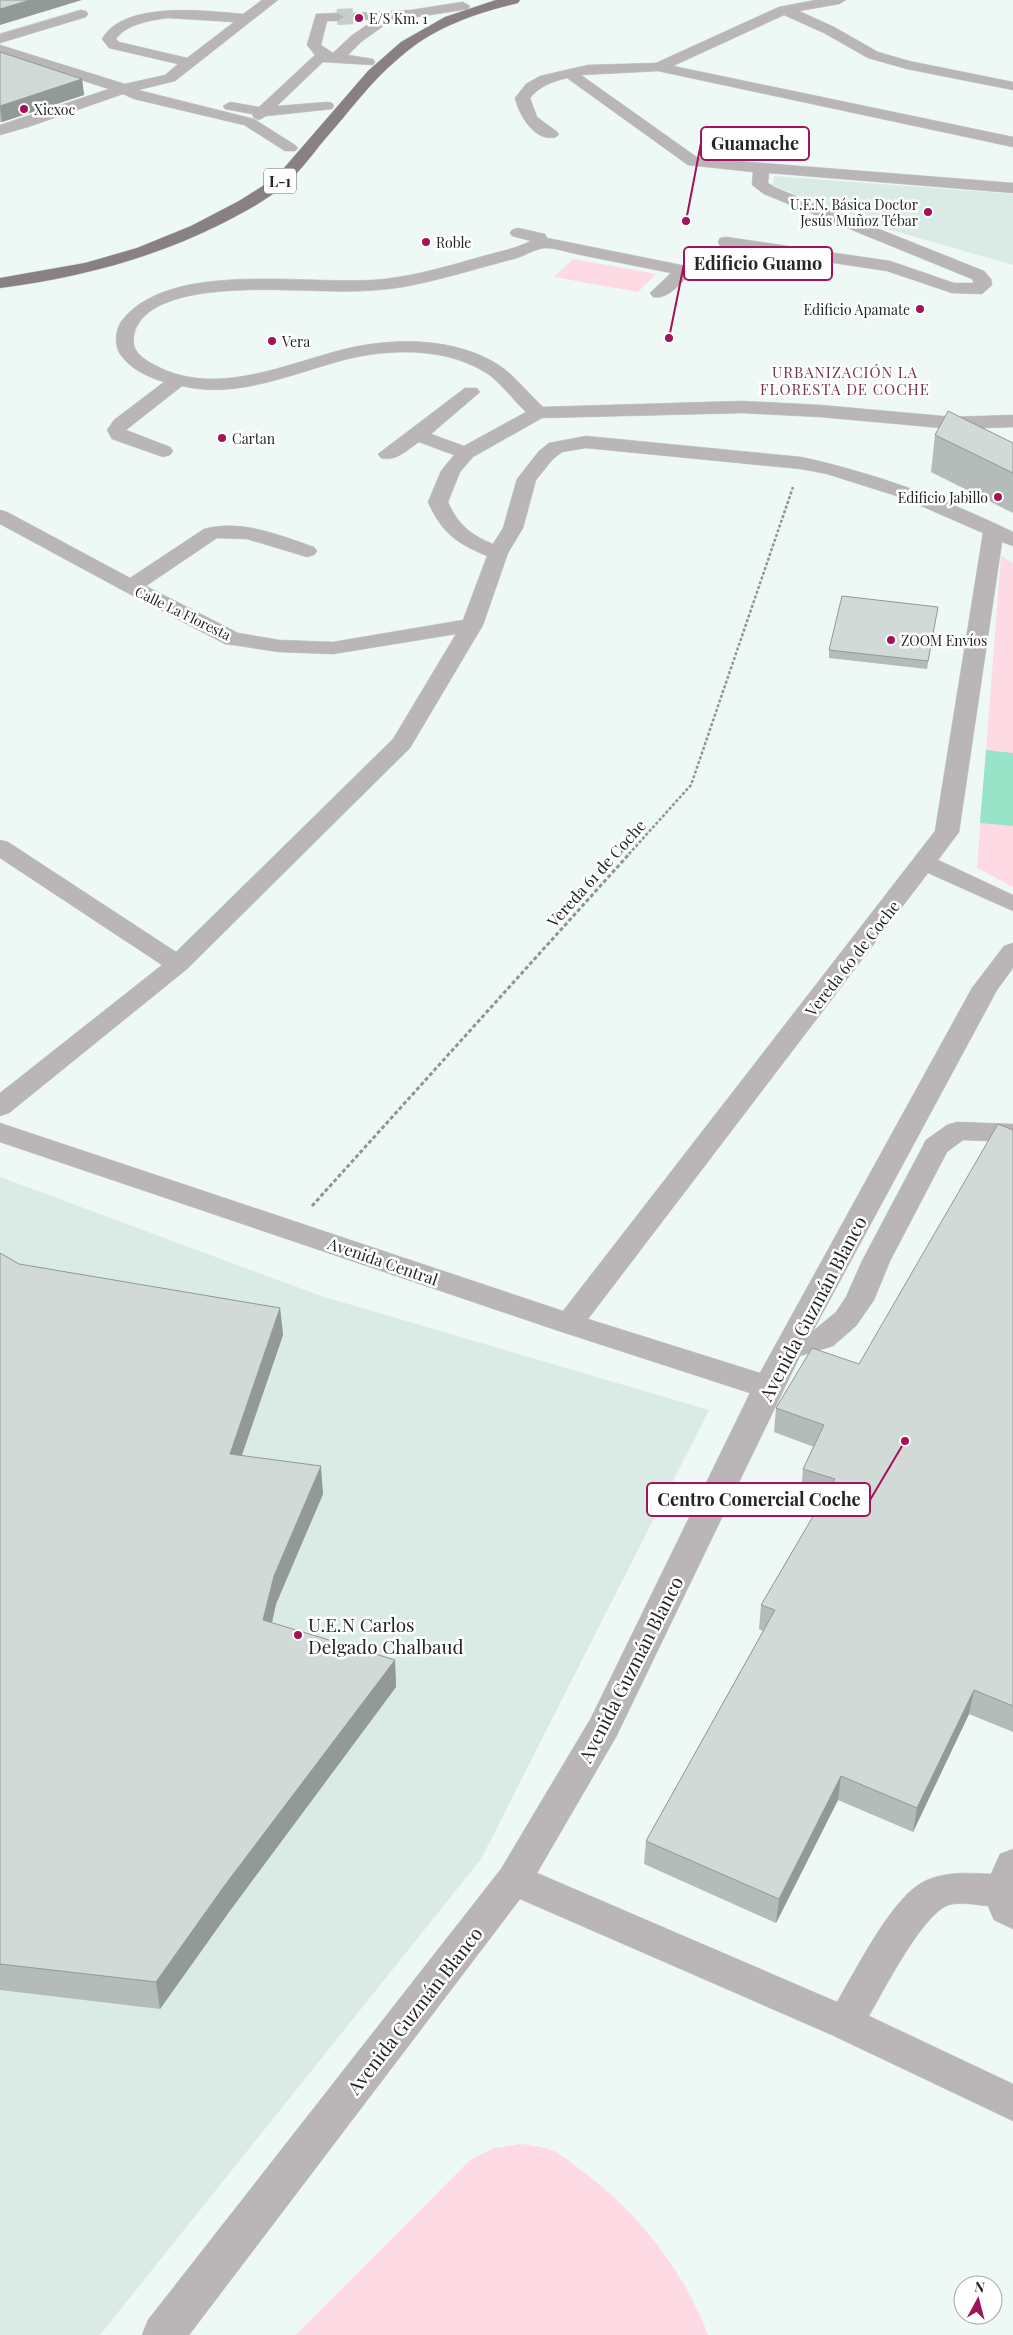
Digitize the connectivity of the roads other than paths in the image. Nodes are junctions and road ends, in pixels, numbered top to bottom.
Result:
1 (271, 0) edge
2 (480, 0) edge
3 (513, 0) edge
4 (840, 0) edge
5 (463, 6) junction
6 (784, 10) junction
7 (81, 14) dead end
8 (391, 14) junction
9 (359, 16) tunnel mouth
10 (337, 17) tunnel mouth
11 (247, 19) junction
12 (0, 40) edge
13 (0, 49) edge
14 (332, 57) junction
15 (368, 62) junction
16 (191, 63) junction
17 (658, 67) junction
18 (569, 73) junction
19 (1013, 86) edge
20 (124, 89) junction
21 (327, 106) junction
22 (264, 112) junction
23 (249, 122) junction
24 (0, 130) edge
25 (551, 134) dead end
26 (1013, 142) edge
27 (290, 148) junction
28 (762, 168) junction
29 (1013, 188) edge
30 (518, 233) dead end
31 (541, 242) junction
32 (726, 242) dead end
33 (0, 271) edge
34 (0, 283) edge
35 (659, 293) dead end
36 (178, 380) junction
37 (471, 392) dead end
38 (538, 413) junction
39 (1013, 421) edge
40 (417, 435) junction
41 (163, 451) dead end
42 (466, 453) junction
43 (388, 454) dead end
44 (0, 516) edge
45 (1003, 535) edge
46 (307, 551) dead end
47 (498, 553) junction
48 (131, 587) junction
49 (472, 625) junction
50 (0, 847) edge
51 (925, 863) junction
52 (1013, 904) edge
53 (1013, 952) edge
54 (178, 964) junction
55 (0, 1107) edge
56 (0, 1132) edge
57 (1013, 1133) edge
58 (569, 1324) junction
59 (792, 1347) junction
60 (768, 1387) junction
61 (514, 1880) junction
62 (1009, 1890) edge
63 (845, 2023) junction
64 (1013, 2103) edge
65 (164, 2335) edge

1 - 11 street
2 - 5 main road, L-1
3 - 34 main road, L-1
4 - 6 street
5 - 8 street
5 - 15 main road, L-1
6 - 17 street
6 - 19 street
7 - 12 street
8 - 9 street
8 - 14 street
10 - 14 street
11 - 16 street
11 - 16 street
13 - 20 street
14 - 15 street
14 - 22 street
15 - 21 main road, L-1
16 - 20 street
17 - 18 street
17 - 26 street
18 - 25 street
18 - 28 street
20 - 22 street
20 - 23 street
20 - 24 street
21 - 22 street
21 - 27 main road, L-1
22 - 23 street
23 - 27 street
27 - 33 main road, L-1
28 - 29 street
28 - 32 street
30 - 31 street
31 - 35 street
31 - 36 street
36 - 38 street
36 - 41 street
37 - 40 street
38 - 39 street
38 - 42 street
40 - 42 street
40 - 43 street
42 - 47 street
44 - 48 street, Calle La Floresta
45 - 47 street
45 - 51 street, Vereda 60 de Coche
46 - 48 street
47 - 49 street
48 - 49 street, Calle La Floresta
49 - 54 street
50 - 54 street
51 - 52 street
51 - 58 street, Vereda 60 de Coche
53 - 59 street, Avenida Guzmán Blanco
54 - 55 street
56 - 58 street, Avenida Central
57 - 59 street
58 - 60 street, Avenida Central
59 - 60 street, Avenida Guzmán Blanco
60 - 61 street, Avenida Guzmán Blanco
61 - 63 street
61 - 65 street, Avenida Guzmán Blanco
62 - 63 street
63 - 64 street

